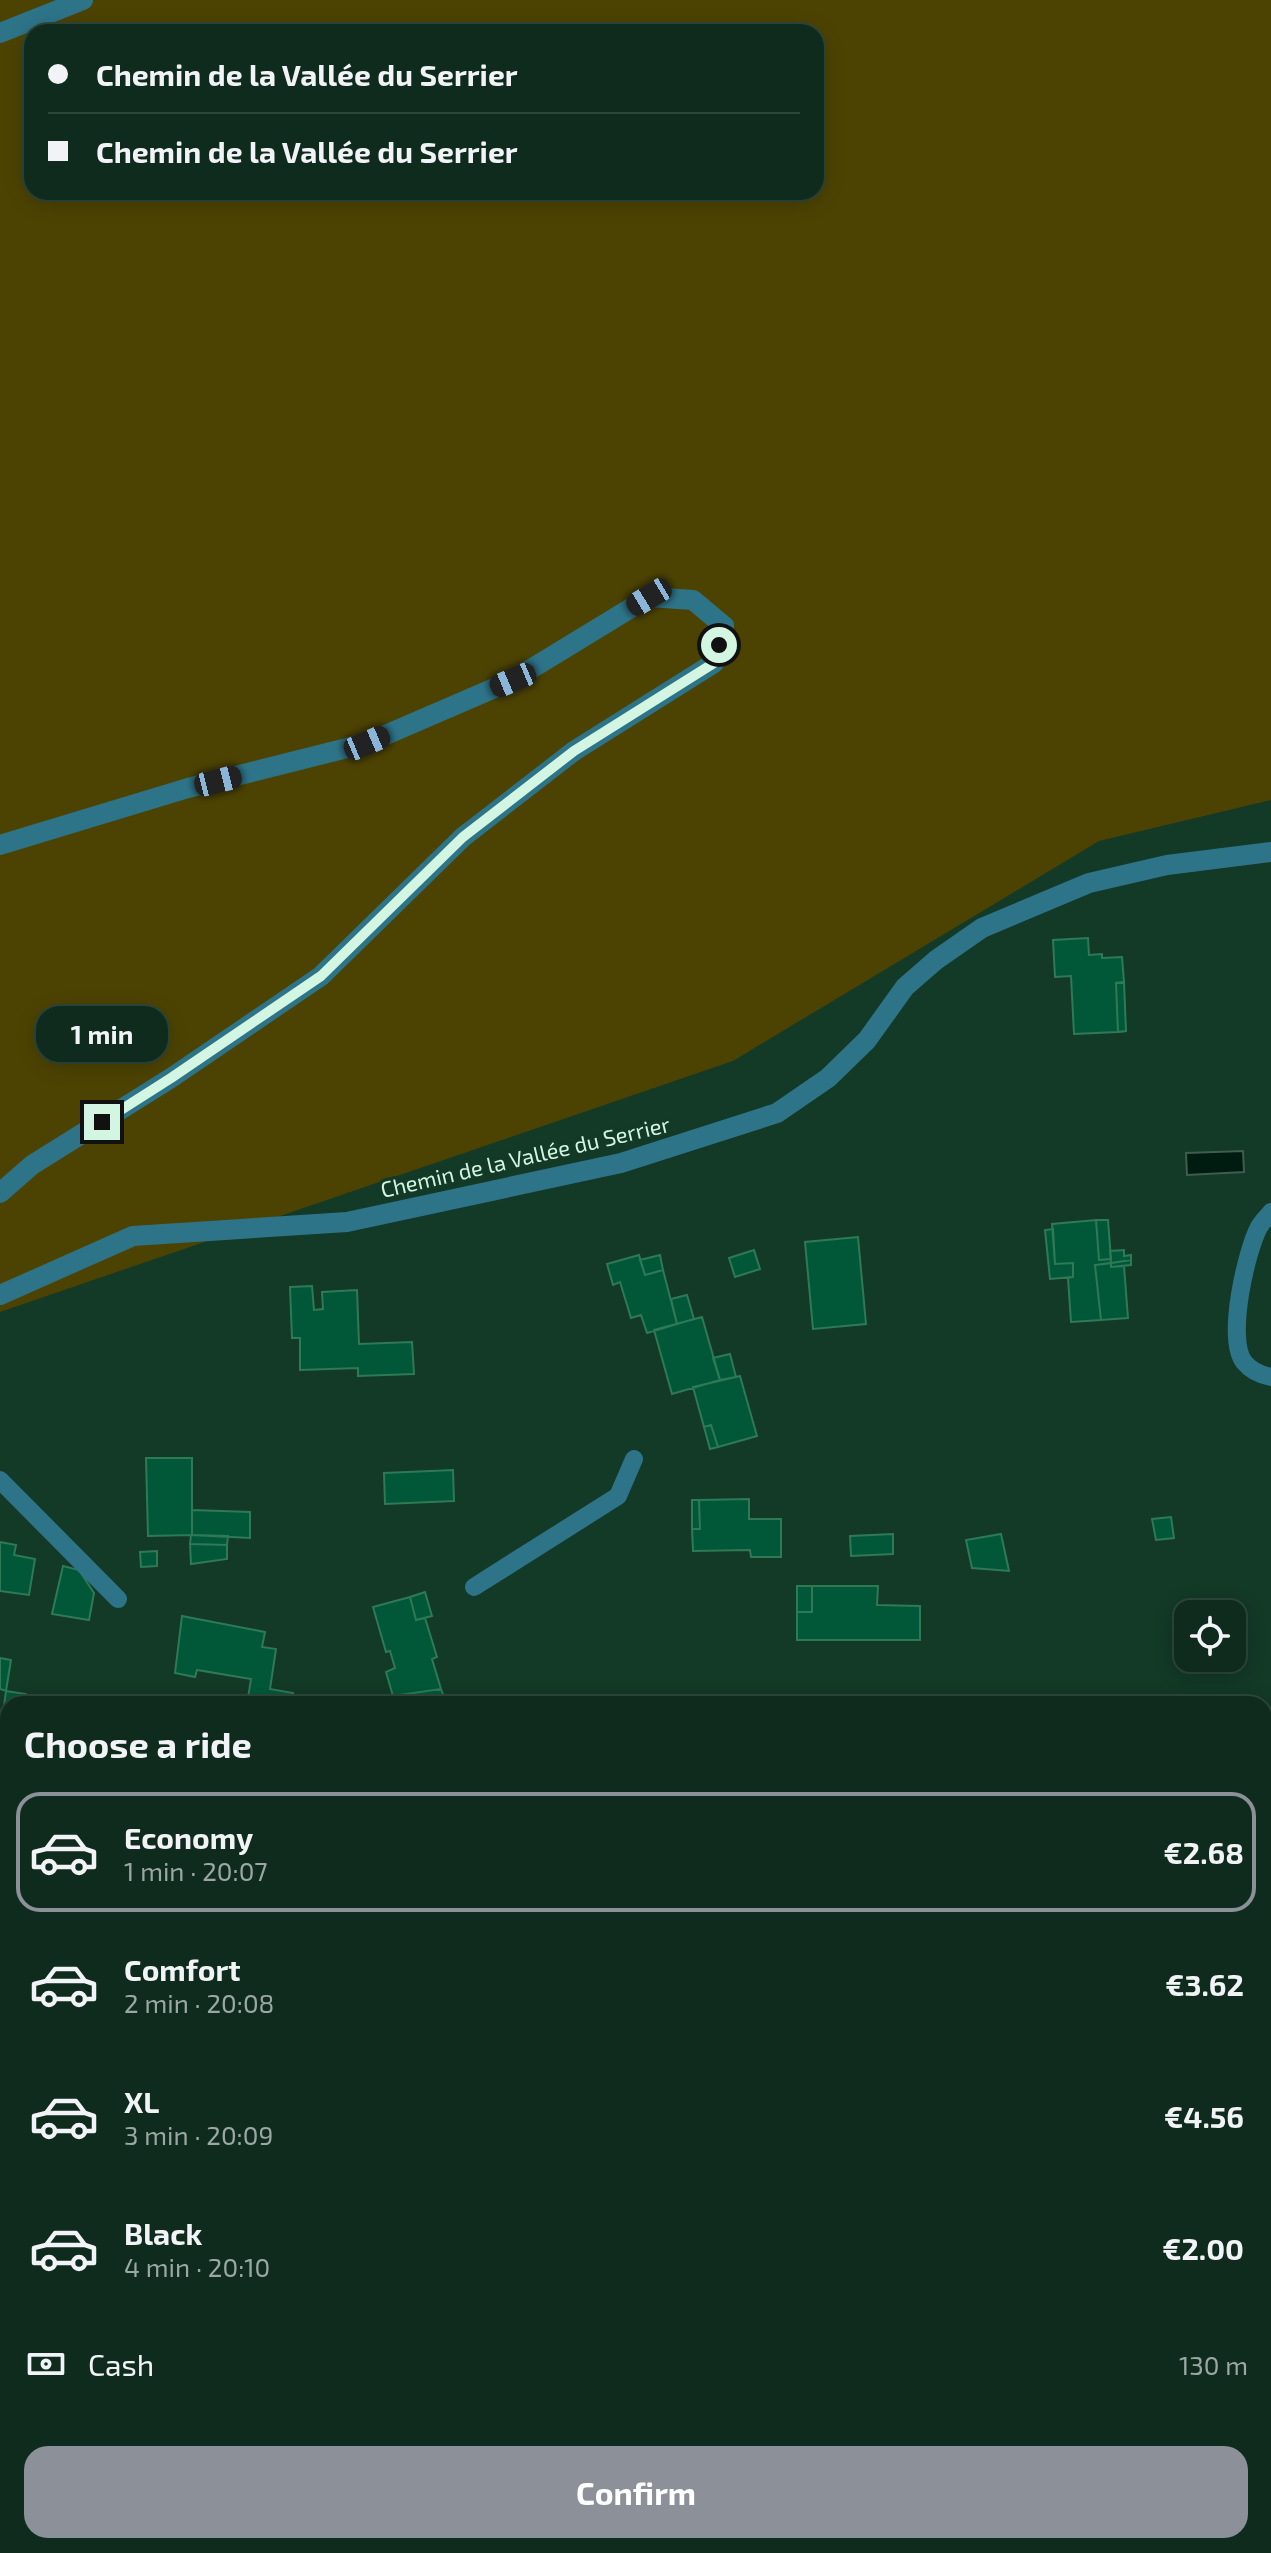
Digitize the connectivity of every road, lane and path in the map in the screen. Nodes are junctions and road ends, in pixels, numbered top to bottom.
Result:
1 (83, 0) edge
2 (0, 33) edge
3 (0, 845) edge
4 (1271, 852) edge
5 (0, 1193) edge
6 (1271, 1212) edge
7 (0, 1295) edge
8 (1271, 1377) edge
9 (634, 1459) dead end
10 (0, 1480) edge
11 (474, 1587) dead end
12 (118, 1599) dead end

1 - 2 street
3 - 5 street
4 - 7 street, Chemin de la Vallée du Serrier
6 - 8 lane
9 - 11 lane
10 - 12 lane

